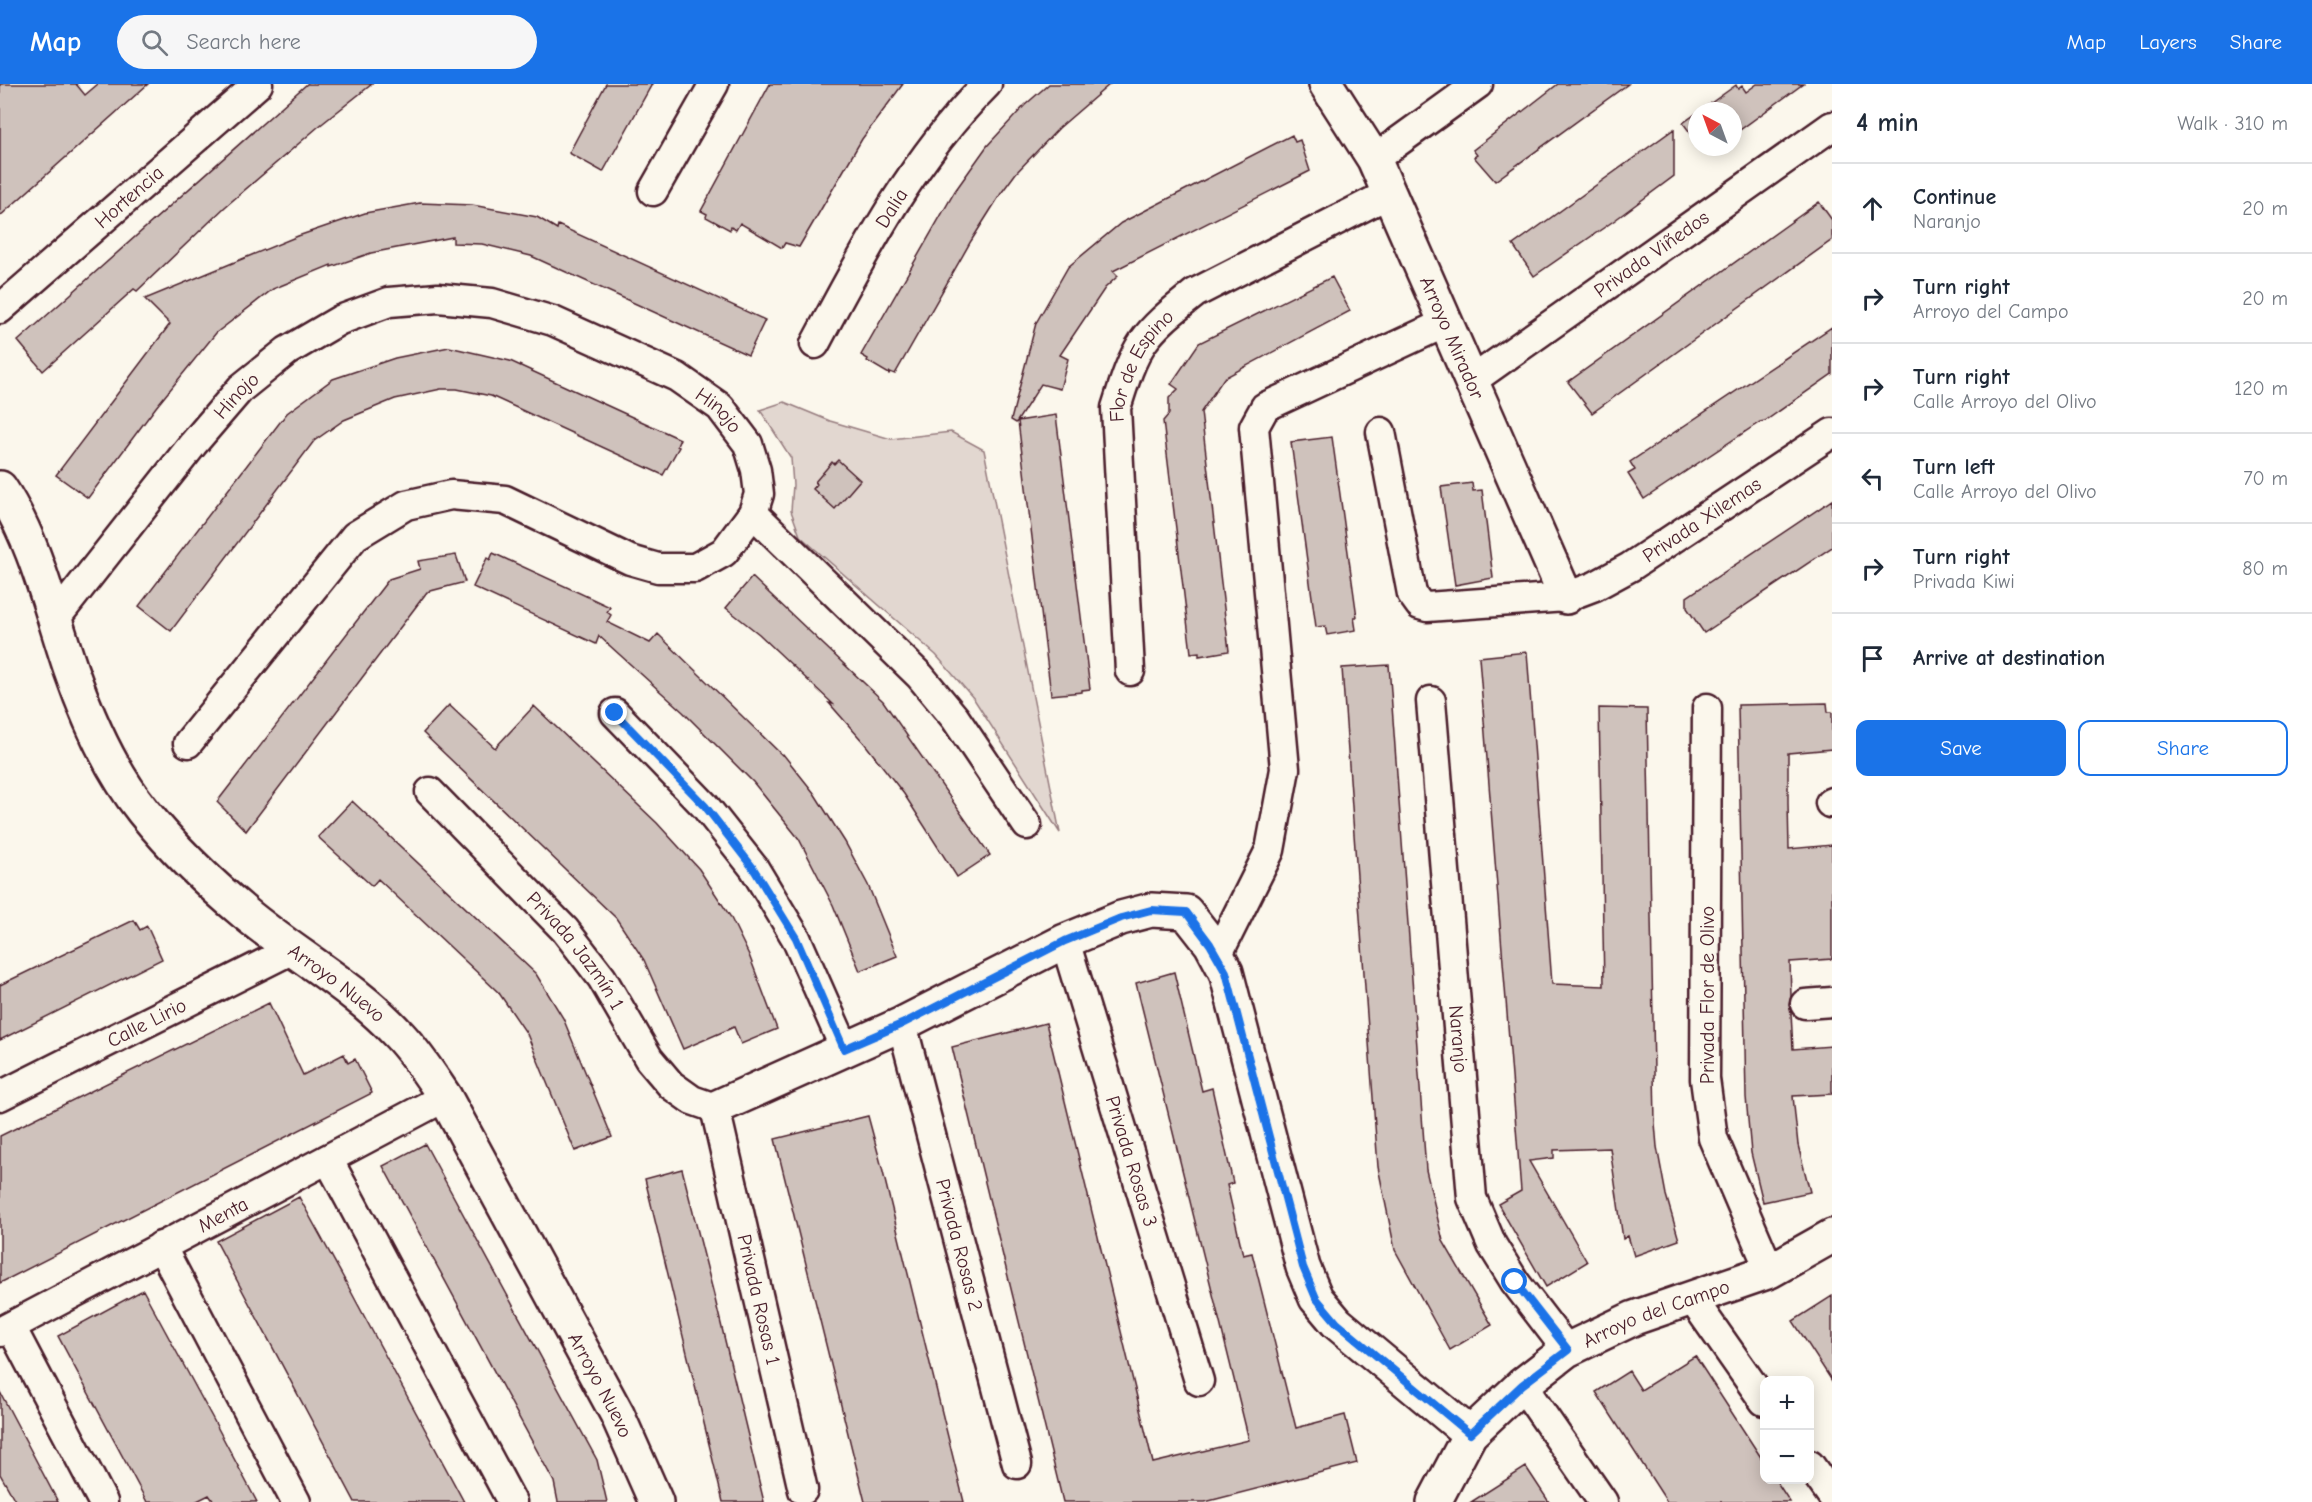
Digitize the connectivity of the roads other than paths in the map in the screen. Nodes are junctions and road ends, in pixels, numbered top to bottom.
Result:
1 (258, 84) edge
2 (714, 84) edge
3 (987, 84) edge
4 (1326, 84) edge
5 (1478, 84) edge
6 (1832, 126) edge
7 (1374, 159) junction
8 (653, 190) dead end
9 (1388, 194) junction
10 (0, 309) edge
11 (1445, 323) junction
12 (815, 344) dead end
13 (1470, 382) junction
14 (1381, 432) dead end
15 (1832, 433) edge
16 (0, 488) edge
17 (753, 513) junction
18 (1566, 597) junction
19 (55, 619) junction
20 (1130, 671) dead end
21 (1431, 701) dead end
22 (1707, 708) dead end
23 (615, 713) dead end
24 (188, 743) dead end
25 (430, 792) dead end
26 (1027, 825) dead end
27 (1065, 941) junction
28 (293, 949) junction
29 (1217, 956) junction
30 (902, 1024) junction
31 (844, 1049) junction
32 (0, 1096) edge
33 (445, 1097) junction
34 (715, 1108) junction
35 (328, 1159) junction
36 (1832, 1236) edge
37 (161, 1246) junction
38 (1770, 1271) junction
39 (1691, 1297) junction
40 (5, 1329) edge
41 (1568, 1350) junction
42 (1199, 1381) dead end
43 (1522, 1385) junction
44 (1760, 1395) edge
45 (1470, 1434) junction
46 (1017, 1464) dead end
47 (1814, 1472) edge
48 (803, 1490) dead end
49 (1832, 1496) edge
50 (103, 1502) edge
51 (296, 1502) edge
52 (513, 1502) edge
53 (656, 1502) edge
54 (1434, 1502) edge
55 (1603, 1502) edge

1 - 10 street, Hortencia
2 - 8 street
3 - 12 street, Dalia
4 - 7 street, Arroyo Mirador
5 - 7 street
6 - 13 street, Privada Viñedos
7 - 9 street, Arroyo Mirador
9 - 11 street, Arroyo Mirador
9 - 20 street, Flor de Espino
11 - 13 street, Arroyo Mirador
11 - 29 street
13 - 18 street, Arroyo Mirador
14 - 18 street, Privada Xilemas
15 - 18 street, Privada Xilemas
16 - 19 street, Arroyo Nuevo
17 - 19 street, Hinojo
17 - 24 street, Hinojo
17 - 26 street
19 - 28 street, Arroyo Nuevo
21 - 41 street, Naranjo
22 - 38 street, Privada Flor de Olivo
23 - 31 street
25 - 34 street, Privada Jazmín 1
27 - 29 street
27 - 30 street
27 - 42 street, Privada Rosas 3
28 - 32 street, Calle Lirio
28 - 33 street, Arroyo Nuevo
29 - 45 street
30 - 31 street
30 - 46 street, Privada Rosas 2
31 - 34 street
33 - 35 street, Menta
33 - 53 street, Arroyo Nuevo
34 - 48 street, Privada Rosas 1
35 - 37 street, Menta
35 - 52 street
36 - 38 street, Arroyo del Campo
37 - 40 street, Menta
37 - 51 street
38 - 39 street, Arroyo del Campo
39 - 41 street, Arroyo del Campo
39 - 44 street
40 - 50 street
41 - 43 street, Arroyo del Campo
43 - 45 street, Arroyo del Campo
43 - 55 street
45 - 54 street, Arroyo del Campo
47 - 49 street

